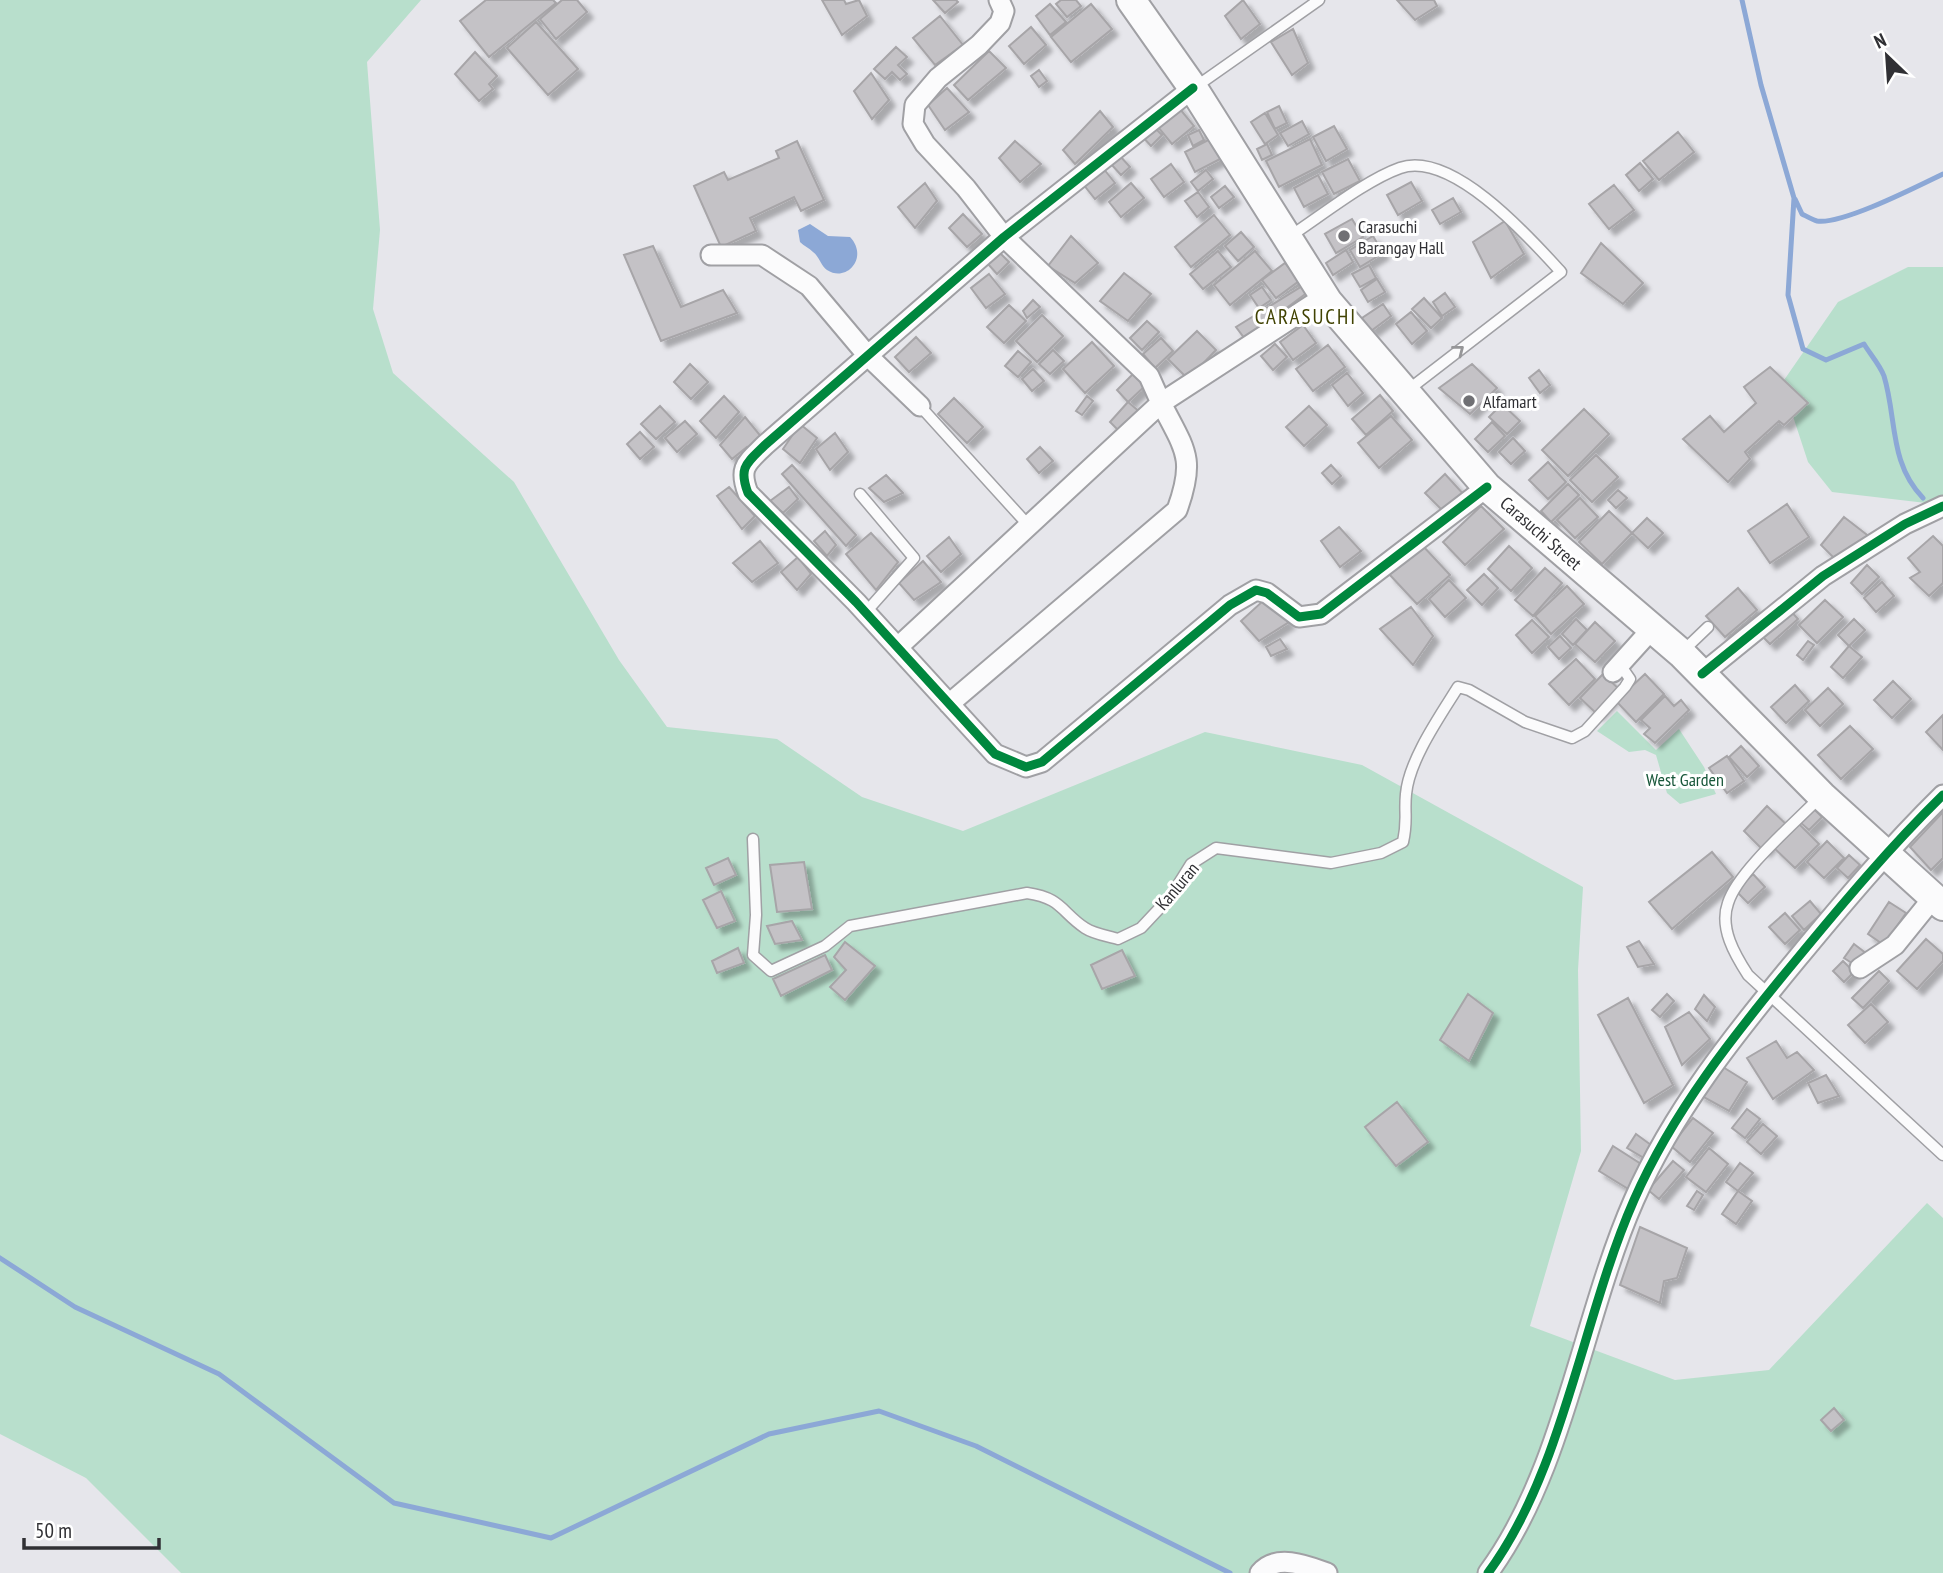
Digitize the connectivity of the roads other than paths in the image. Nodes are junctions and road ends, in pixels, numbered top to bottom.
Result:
1 (999, 0) edge
2 (1131, 0) edge
3 (1319, 0) edge
4 (1194, 88) junction
5 (1004, 237) junction
6 (1287, 238) junction
7 (711, 256) dead end
8 (1324, 297) junction
9 (868, 356) junction
10 (1405, 392) junction
11 (1161, 403) junction
12 (920, 406) joint
13 (1487, 487) junction
14 (860, 494) dead end
15 (1943, 506) edge
16 (1029, 526) junction
17 (866, 612) junction
18 (1709, 627) dead end
19 (1651, 630) junction
20 (898, 647) junction
21 (1681, 653) junction
22 (1617, 669) joint
23 (1702, 674) junction
24 (949, 704) junction
25 (1943, 794) edge
26 (1822, 796) junction
27 (753, 839) dead end
28 (1886, 852) junction
29 (1938, 902) edge
30 (1860, 968) dead end
31 (1768, 993) junction
32 (1943, 1155) edge
33 (1262, 1570) edge
34 (1327, 1573) edge
35 (1489, 1573) edge

1 - 5 street
2 - 4 street, Carasuchi Street
3 - 4 lane
4 - 5 street
4 - 6 street, Carasuchi Street
5 - 9 street
5 - 11 street
6 - 8 street, Carasuchi Street
10 -> 6 lane
7 - 9 street
8 - 10 street, Carasuchi Street
8 - 11 street
9 - 12 street
9 - 17 street
10 - 13 street, Carasuchi Street
11 - 16 street
11 - 24 street
12 - 16 lane
13 - 19 street, Carasuchi Street
13 - 24 street
14 - 17 lane
15 - 23 street
16 - 20 street
17 - 20 street
18 - 21 lane
19 - 21 street, Carasuchi Street
19 - 22 street
20 - 24 street
21 - 23 street, Carasuchi Street
22 - 27 lane, Kanluran
23 - 26 street, Carasuchi Street
25 - 28 street
26 - 28 street, Carasuchi Street
26 - 31 lane
28 - 29 street, Carasuchi Street
28 - 31 street
29 - 30 street
31 - 32 lane
31 - 35 street
33 - 34 street

